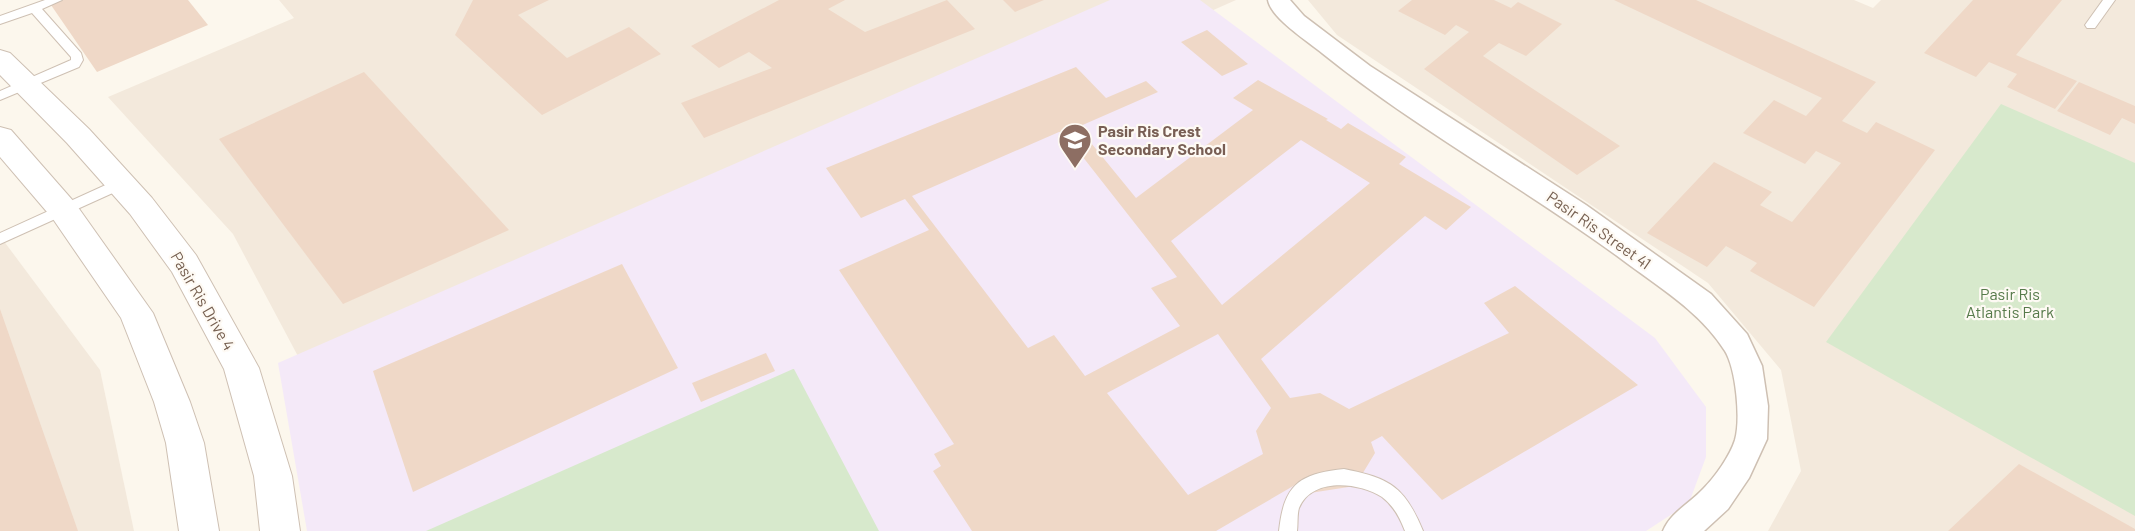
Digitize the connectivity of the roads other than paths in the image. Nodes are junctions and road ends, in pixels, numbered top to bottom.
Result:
1 (56, 0) edge
2 (1279, 0) edge
3 (2109, 0) edge
4 (35, 8) junction
5 (0, 20) edge
6 (2091, 25) dead end
7 (0, 59) edge
8 (27, 84) junction
9 (0, 96) edge
10 (0, 137) edge
11 (121, 183) junction
12 (64, 211) junction
13 (0, 239) edge
14 (199, 531) edge
15 (280, 531) edge
16 (1288, 531) edge
17 (1414, 531) edge
18 (1680, 531) edge

1 - 4 lane
2 - 18 street, Pasir Ris Street 41
3 - 6 lane
4 - 5 lane
4 - 8 lane
7 - 8 street, Pasir Ris Drive 4
8 - 9 lane
8 - 11 street, Pasir Ris Drive 4
10 - 12 street
11 - 12 lane
11 - 15 street, Pasir Ris Drive 4
12 - 13 lane
12 - 14 street
16 - 17 lane

